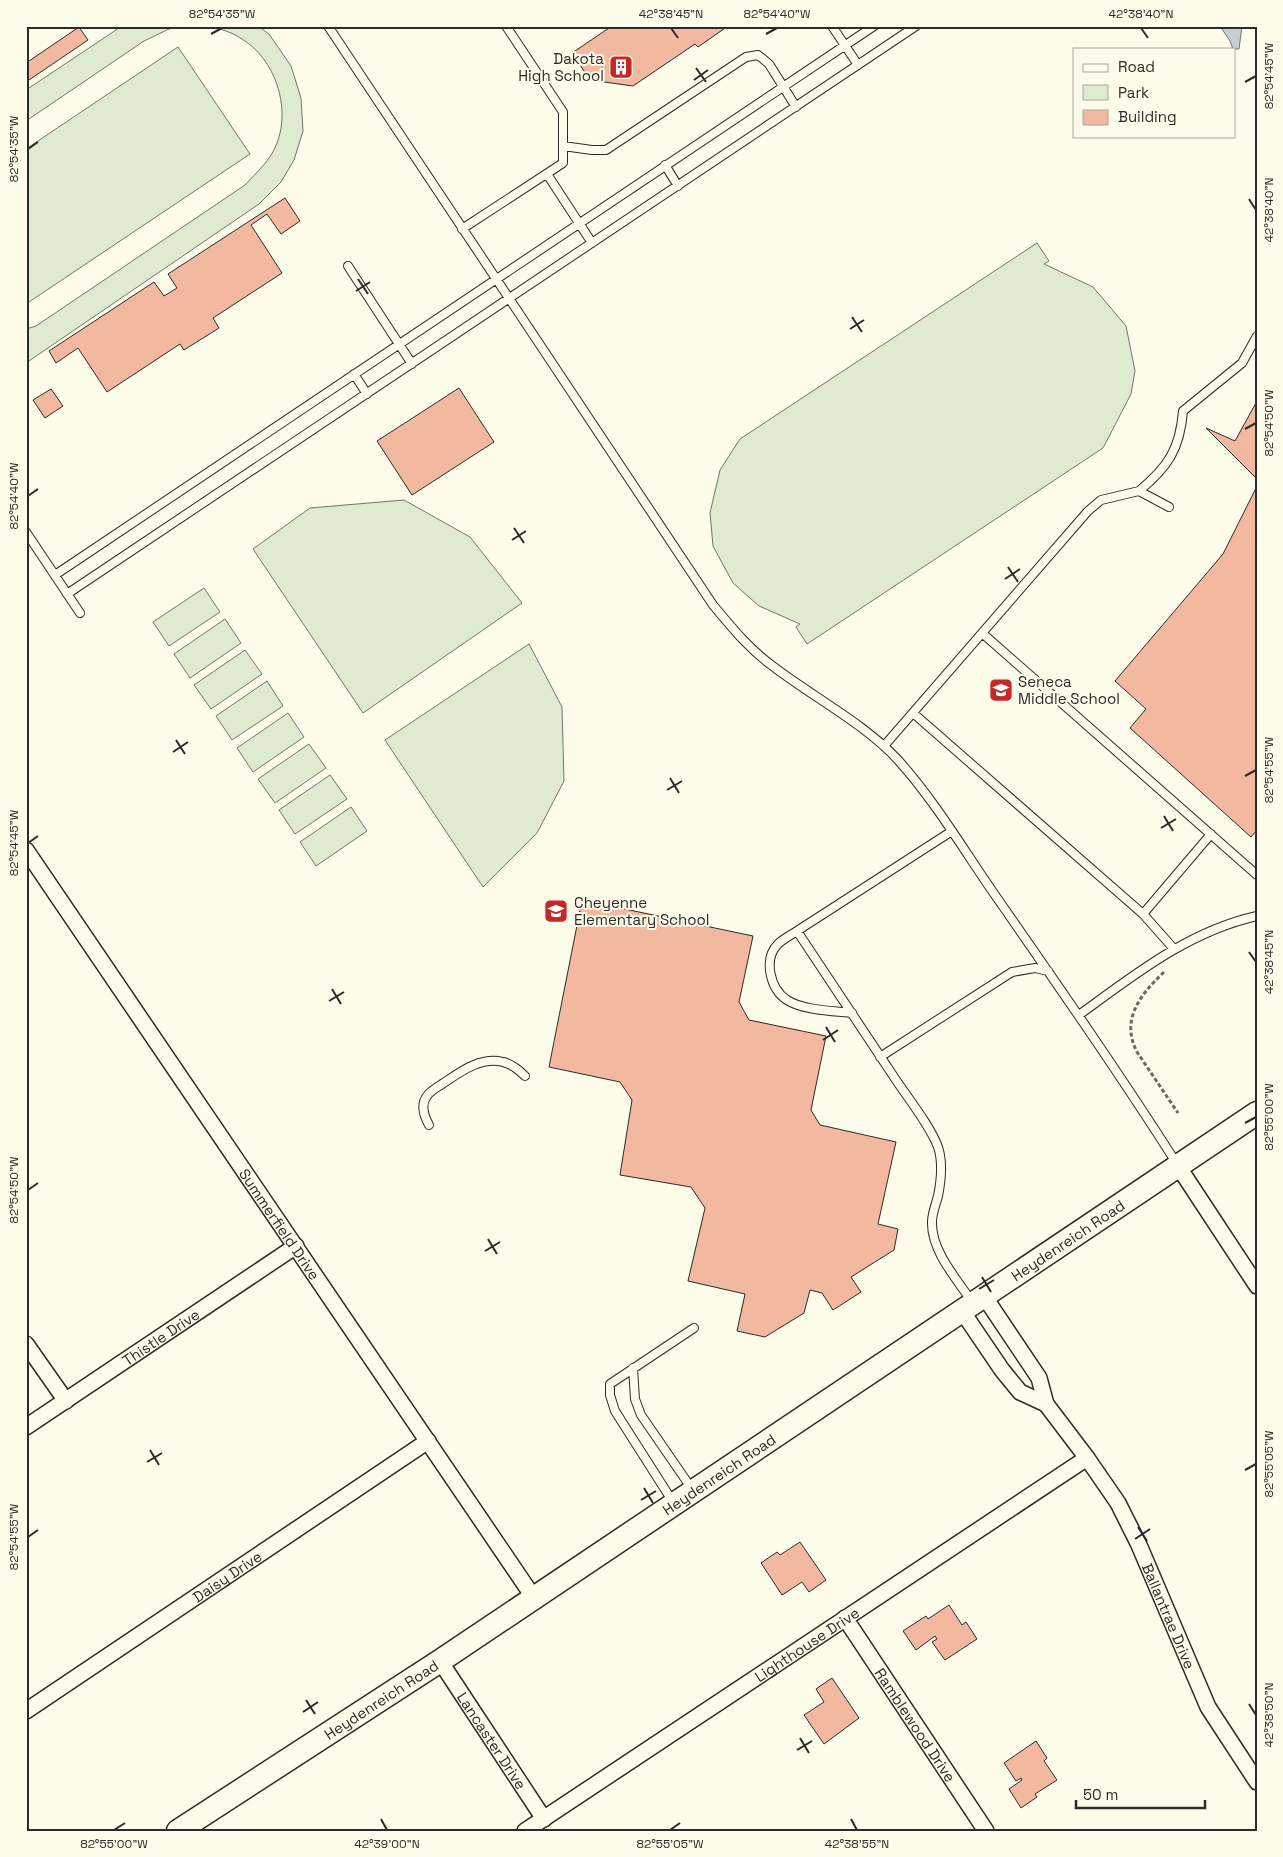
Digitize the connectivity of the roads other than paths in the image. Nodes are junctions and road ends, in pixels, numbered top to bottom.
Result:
1 (328, 26) edge
2 (506, 26) edge
3 (832, 26) edge
4 (874, 26) edge
5 (916, 26) edge
6 (845, 46) junction
7 (858, 65) junction
8 (783, 87) junction
9 (796, 107) junction
10 (563, 146) junction
11 (665, 166) junction
12 (546, 174) junction
13 (678, 186) junction
14 (579, 223) junction
15 (462, 229) junction
16 (592, 243) junction
17 (348, 266) dead end
18 (496, 280) junction
19 (508, 300) junction
20 (1257, 336) edge
21 (399, 344) junction
22 (412, 364) junction
23 (354, 374) junction
24 (367, 394) junction
25 (1138, 491) junction
26 (1169, 507) dead end
27 (26, 532) edge
28 (55, 575) junction
29 (68, 594) junction
30 (80, 613) dead end
31 (982, 633) junction
32 (914, 713) junction
33 (884, 746) junction
34 (952, 831) junction
35 (1211, 834) junction
36 (26, 850) edge
37 (1257, 874) edge
38 (1143, 914) junction
39 (1257, 916) edge
40 (797, 931) junction
41 (1174, 949) junction
42 (1048, 971) junction
43 (852, 1013) junction
44 (1079, 1015) junction
45 (880, 1056) junction
46 (526, 1076) dead end
47 (1257, 1114) edge
48 (429, 1125) dead end
49 (1178, 1166) junction
50 (296, 1246) junction
51 (1257, 1286) edge
52 (973, 1304) junction
53 (694, 1328) dead end
54 (26, 1344) edge
55 (632, 1368) junction
56 (66, 1401) junction
57 (1046, 1404) junction
58 (26, 1427) edge
59 (428, 1441) junction
60 (1087, 1458) junction
61 (694, 1491) junction
62 (674, 1504) junction
63 (534, 1598) junction
64 (845, 1618) junction
65 (440, 1661) junction
66 (26, 1711) edge
67 (1257, 1782) edge
68 (544, 1819) junction
69 (178, 1831) edge
70 (525, 1831) edge
71 (986, 1831) edge

1 - 15 lane
2 - 10 lane
3 - 6 lane
4 - 6 lane
5 - 7 lane
6 - 7 lane
6 - 8 lane
7 - 9 lane
8 - 9 lane
8 - 10 lane
8 - 11 lane
9 - 13 lane
10 - 12 lane
11 - 13 lane
11 - 14 lane
12 - 14 lane
12 - 15 lane
13 - 16 lane
14 - 16 lane
14 - 18 lane
15 - 18 lane
16 - 19 lane
17 - 21 lane
18 - 19 lane
18 - 21 lane
19 - 22 lane
19 - 33 lane
20 - 25 lane
21 - 22 lane
21 - 23 lane
22 - 24 lane
23 - 24 lane
23 - 28 lane
24 - 29 lane
25 - 26 lane
25 - 31 lane
27 - 28 lane
28 - 29 lane
29 - 30 lane
31 - 32 lane
31 - 35 lane
32 - 33 lane
32 - 38 lane
33 - 34 lane
34 - 40 lane
34 - 42 lane
35 - 37 lane
35 - 38 lane
36 - 50 street, Summerfield Drive
38 - 41 lane
39 - 41 lane
40 - 43 lane
40 - 43 lane
41 - 44 lane
42 - 44 lane
42 - 45 lane
43 - 45 lane
44 - 49 lane
45 - 52 lane
46 - 48 lane
47 - 49 street, Heydenreich Road
49 - 51 street
49 - 52 street, Heydenreich Road
50 - 56 street, Thistle Drive
50 - 59 street, Summerfield Drive
52 - 57 street, Ballantrae Drive
52 - 57 street, Ballantrae Drive
52 - 61 street, Heydenreich Road
53 - 55 lane
54 - 56 street
55 - 61 lane
55 - 62 lane
56 - 58 street, Thistle Drive
57 - 60 street, Ballantrae Drive
59 - 63 street, Summerfield Drive
59 - 66 street, Daisy Drive
60 - 64 street, Lighthouse Drive
60 - 67 street, Ballantrae Drive
61 - 62 street, Heydenreich Road
62 - 63 street, Heydenreich Road
63 - 65 street, Heydenreich Road
64 - 68 street, Lighthouse Drive
64 - 71 street, Ramblewood Drive
65 - 68 street, Lancaster Drive
65 - 69 street, Heydenreich Road
68 - 70 street, Lighthouse Drive

